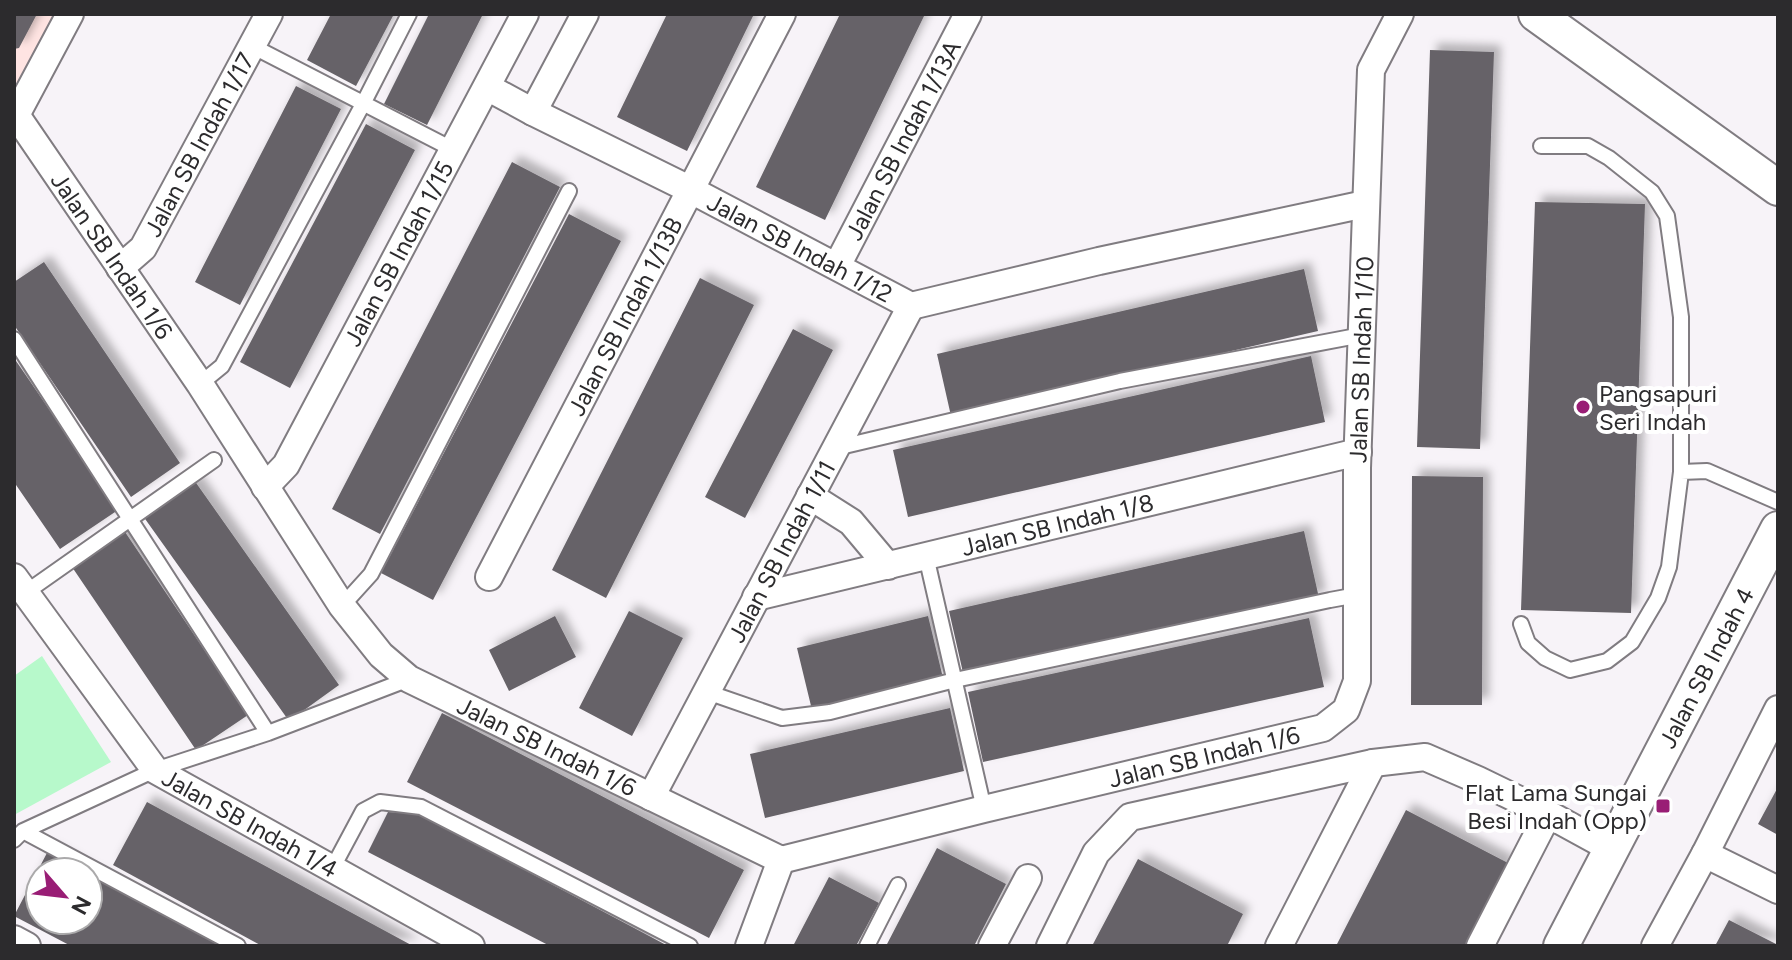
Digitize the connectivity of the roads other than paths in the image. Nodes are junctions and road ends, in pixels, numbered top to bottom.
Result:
1 (70, 14) edge
2 (269, 14) edge
3 (409, 14) edge
4 (525, 14) edge
5 (585, 14) edge
6 (782, 14) edge
7 (968, 14) edge
8 (1400, 14) edge
9 (1536, 14) edge
10 (252, 46) junction
11 (487, 87) junction
12 (363, 104) junction
13 (533, 112) junction
14 (15, 115) edge
15 (1541, 146) dead end
16 (454, 150) junction
17 (1778, 188) edge
18 (691, 190) junction
19 (569, 191) dead end
20 (1365, 204) junction
21 (837, 266) junction
22 (120, 268) junction
23 (911, 306) junction
24 (1362, 335) junction
25 (14, 339) edge
26 (200, 384) junction
27 (836, 448) junction
28 (1358, 452) junction
29 (214, 460) dead end
30 (1681, 472) junction
31 (265, 487) junction
32 (810, 496) junction
33 (1778, 502) edge
34 (130, 518) junction
35 (1776, 537) edge
36 (926, 556) junction
37 (888, 566) junction
38 (489, 577) dead end
39 (18, 594) edge
40 (1357, 595) junction
41 (756, 597) junction
42 (342, 606) junction
43 (1521, 624) dead end
44 (409, 679) junction
45 (955, 680) junction
46 (707, 692) junction
47 (1778, 709) edge
48 (1346, 710) joint
49 (268, 733) junction
50 (1373, 763) junction
51 (155, 770) junction
52 (651, 797) junction
53 (984, 809) junction
54 (1548, 814) junction
55 (18, 836) edge
56 (1612, 849) junction
57 (1705, 854) junction
58 (781, 860) junction
59 (332, 869) junction
60 (1028, 878) dead end
61 (898, 885) dead end
62 (1778, 890) edge
63 (14, 939) edge
64 (27, 946) edge
65 (238, 946) edge
66 (471, 946) edge
67 (690, 946) edge
68 (749, 946) edge
69 (867, 946) edge
70 (992, 946) edge
71 (1050, 946) edge
72 (1279, 946) edge
73 (1480, 946) edge
74 (1561, 946) edge
75 (1655, 946) edge

1 - 14 street
2 - 10 street, Jalan SB Indah 1/17
3 - 12 lane
4 - 11 street, Jalan SB Indah 1/15
5 - 13 street
6 - 18 street, Jalan SB Indah 1/13B
7 - 21 street, Jalan SB Indah 1/13A
8 - 20 street, Jalan SB Indah 1/10
9 - 17 street
10 - 12 lane
10 - 22 street, Jalan SB Indah 1/17
11 - 13 street, Jalan SB Indah 1/12
11 - 16 street, Jalan SB Indah 1/15
12 - 16 lane
12 - 26 lane
13 - 18 street, Jalan SB Indah 1/12
14 - 22 street, Jalan SB Indah 1/6
15 - 30 lane
16 - 31 street, Jalan SB Indah 1/15
18 - 21 street, Jalan SB Indah 1/12
18 - 38 street, Jalan SB Indah 1/13B
19 - 42 lane
20 - 23 street, Jalan SB Indah 1/12
20 - 24 street, Jalan SB Indah 1/10
21 - 23 street, Jalan SB Indah 1/12
22 - 26 street, Jalan SB Indah 1/6
23 - 27 street, Jalan SB Indah 1/11
24 - 27 lane
24 - 28 street, Jalan SB Indah 1/10
25 - 34 lane
26 - 31 street, Jalan SB Indah 1/6
27 - 32 street, Jalan SB Indah 1/11
28 - 36 street, Jalan SB Indah 1/8
28 - 40 street, Jalan SB Indah 1/10
29 - 34 lane
30 - 33 lane
30 - 43 lane
31 - 42 street, Jalan SB Indah 1/6
32 - 37 street
32 - 41 street, Jalan SB Indah 1/11
34 - 39 lane
34 - 49 lane
35 - 56 street, Jalan SB Indah 4
36 - 37 street, Jalan SB Indah 1/8
36 - 45 lane
37 - 41 street, Jalan SB Indah 1/8
39 - 51 street, Jalan SB Indah 1/4
40 - 45 lane
40 - 48 street, Jalan SB Indah 1/10
41 - 46 street, Jalan SB Indah 1/11
42 - 44 street, Jalan SB Indah 1/6
44 - 49 lane
44 - 52 street, Jalan SB Indah 1/6
45 - 46 lane
45 - 53 lane
46 - 52 street, Jalan SB Indah 1/11
47 - 57 street
48 - 53 street, Jalan SB Indah 1/6
49 - 51 lane
50 - 54 street
50 - 71 street
50 - 72 street
51 - 55 lane
51 - 59 street, Jalan SB Indah 1/4
52 - 58 street, Jalan SB Indah 1/6
53 - 58 street, Jalan SB Indah 1/6
54 - 56 street
54 - 73 street
55 - 65 lane
56 - 74 street, Jalan SB Indah 4
57 - 62 street
57 - 75 street
58 - 68 street
59 - 66 street, Jalan SB Indah 1/4
59 - 67 lane
60 - 70 street
61 - 69 lane
63 - 64 street

